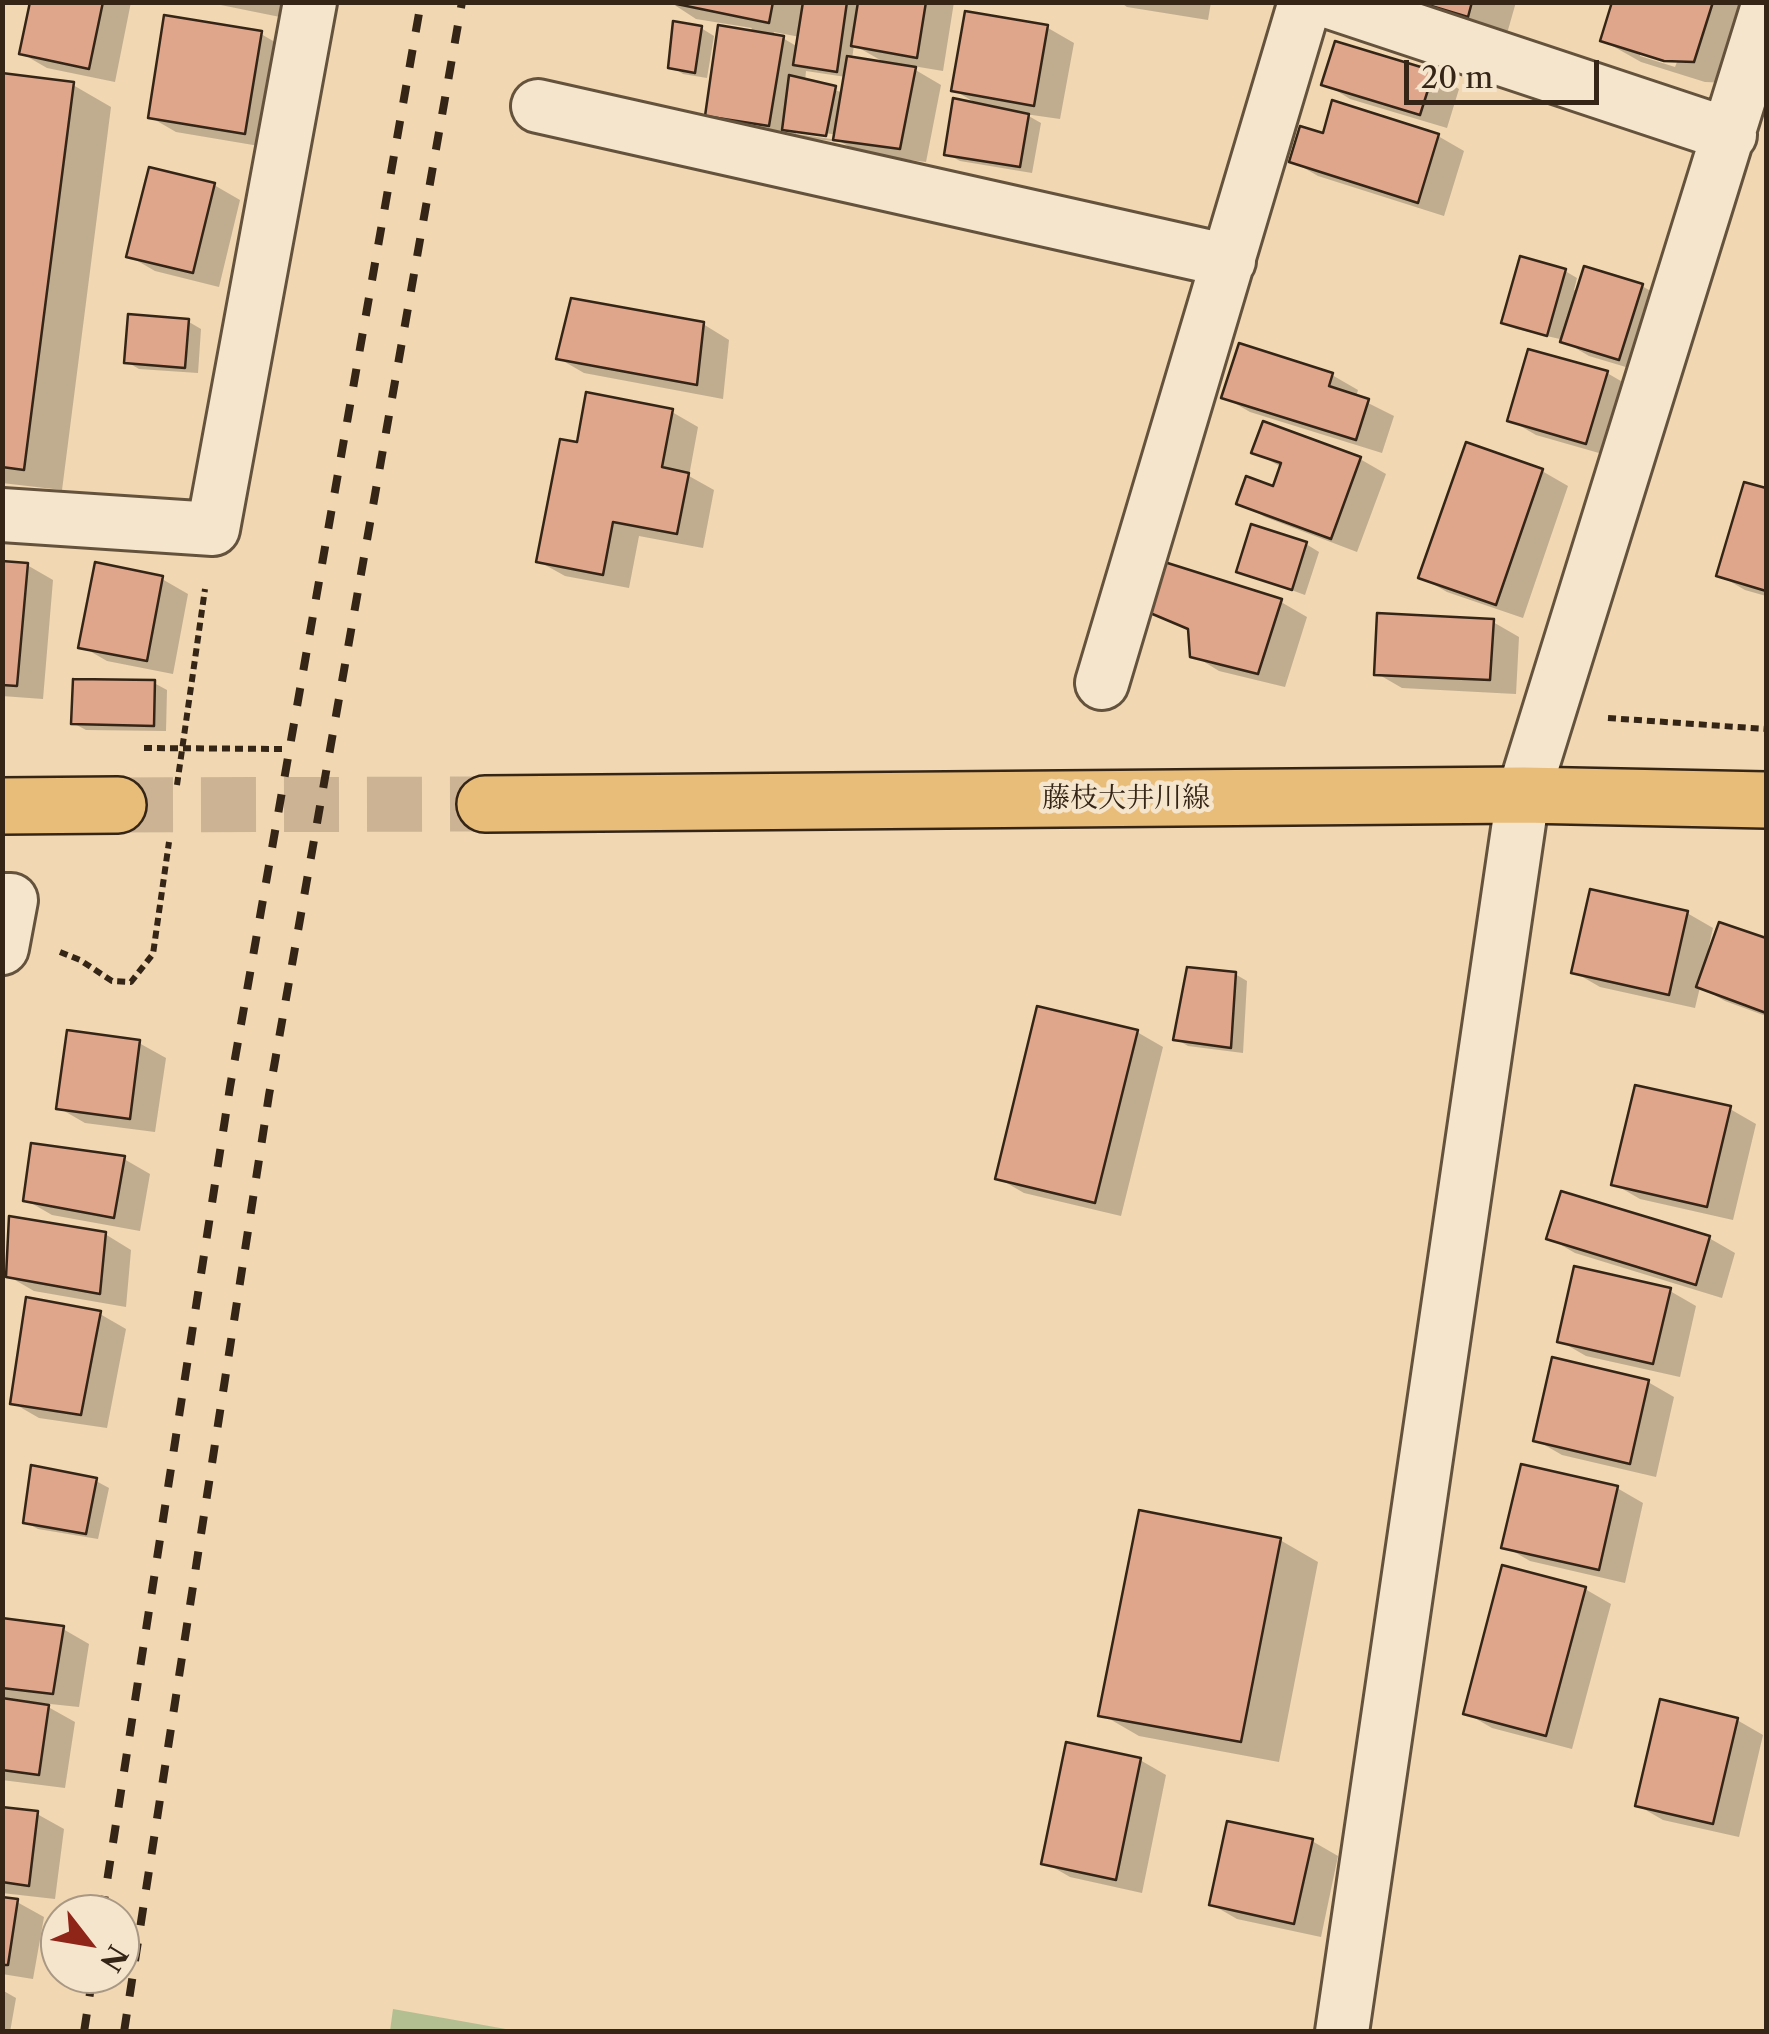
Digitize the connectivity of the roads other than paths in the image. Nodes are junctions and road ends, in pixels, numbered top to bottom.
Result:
1 (310, 2) edge
2 (1305, 2) edge
3 (1330, 2) edge
4 (1766, 12) edge
5 (538, 106) dead end
6 (1730, 135) junction
7 (1230, 261) junction
8 (2, 515) edge
9 (1102, 682) dead end
10 (1523, 795) junction
11 (1766, 800) edge
12 (485, 804) tunnel mouth
13 (118, 805) tunnel mouth
14 (2, 806) edge
15 (2, 900) edge
16 (2, 948) edge
17 (1342, 2032) edge

1 - 8 street
2 - 7 street
3 - 6 street
4 - 6 street
5 - 7 street
6 - 10 street
7 - 9 street
10 - 11 main road, 藤枝大井川線
10 - 12 main road, 藤枝大井川線
10 - 17 street
13 - 14 main road
15 - 16 street

